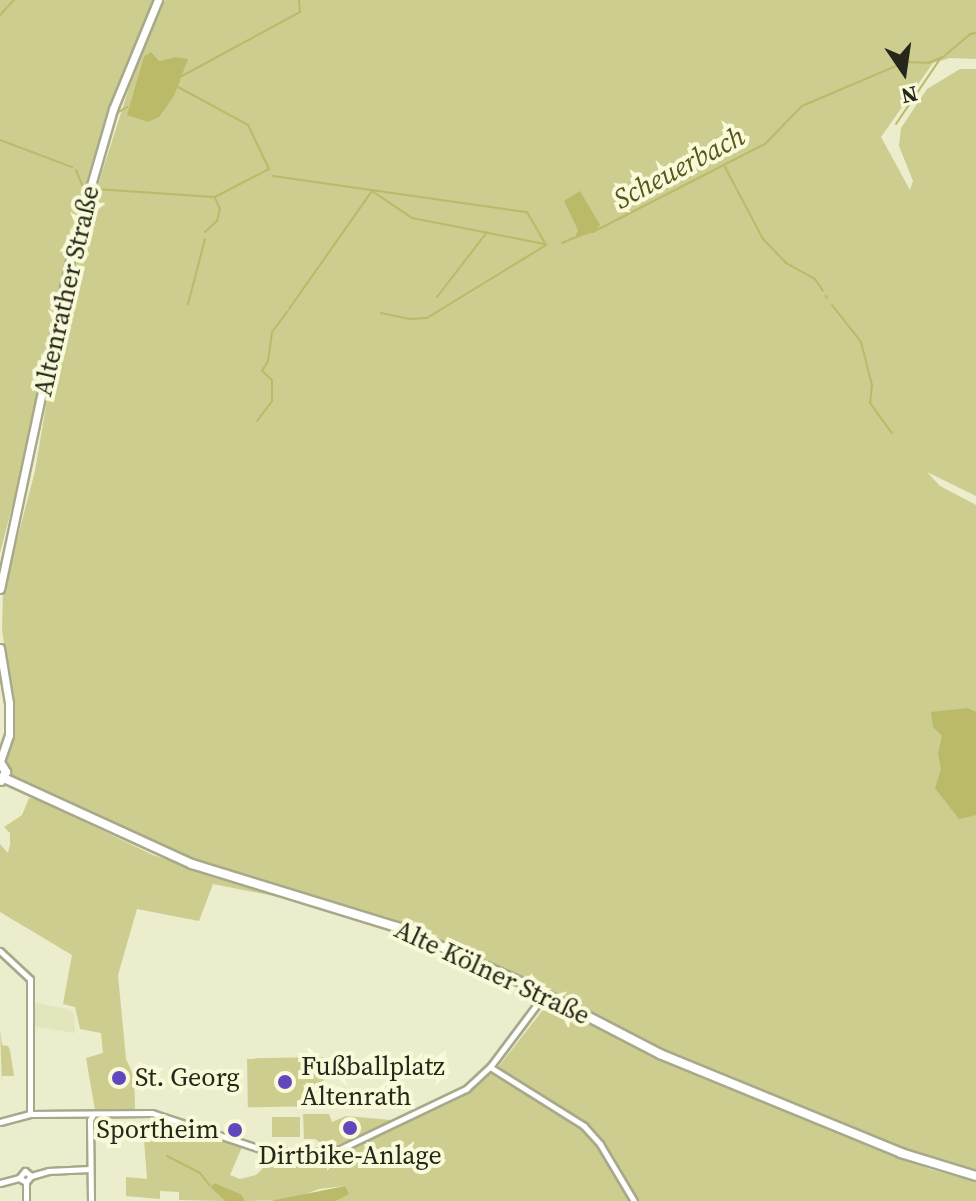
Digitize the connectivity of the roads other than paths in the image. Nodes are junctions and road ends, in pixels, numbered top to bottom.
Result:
1 (158, 0) edge
2 (0, 589) edge
3 (0, 648) edge
4 (0, 761) edge
5 (2, 780) edge
6 (0, 951) edge
7 (545, 994) junction
8 (490, 1067) junction
9 (30, 1114) junction
10 (93, 1114) junction
11 (0, 1122) edge
12 (90, 1169) junction
13 (31, 1176) junction
14 (976, 1176) edge
15 (19, 1178) junction
16 (26, 1182) junction
17 (0, 1183) edge
18 (26, 1201) edge
19 (91, 1201) edge
20 (634, 1201) edge

1 - 2 street, Altenrather Straße
3 - 4 street
4 - 5 main road
5 - 7 main road, Alte Kölner Straße
6 - 9 street
7 - 8 street
7 - 14 main road, Alte Kölner Straße
8 - 10 street
8 - 20 street
9 - 10 street
9 - 11 street
10 - 12 street
12 - 13 street
12 - 19 street
13 - 15 street
13 - 16 street
15 - 16 street
15 - 17 street
16 - 18 street

